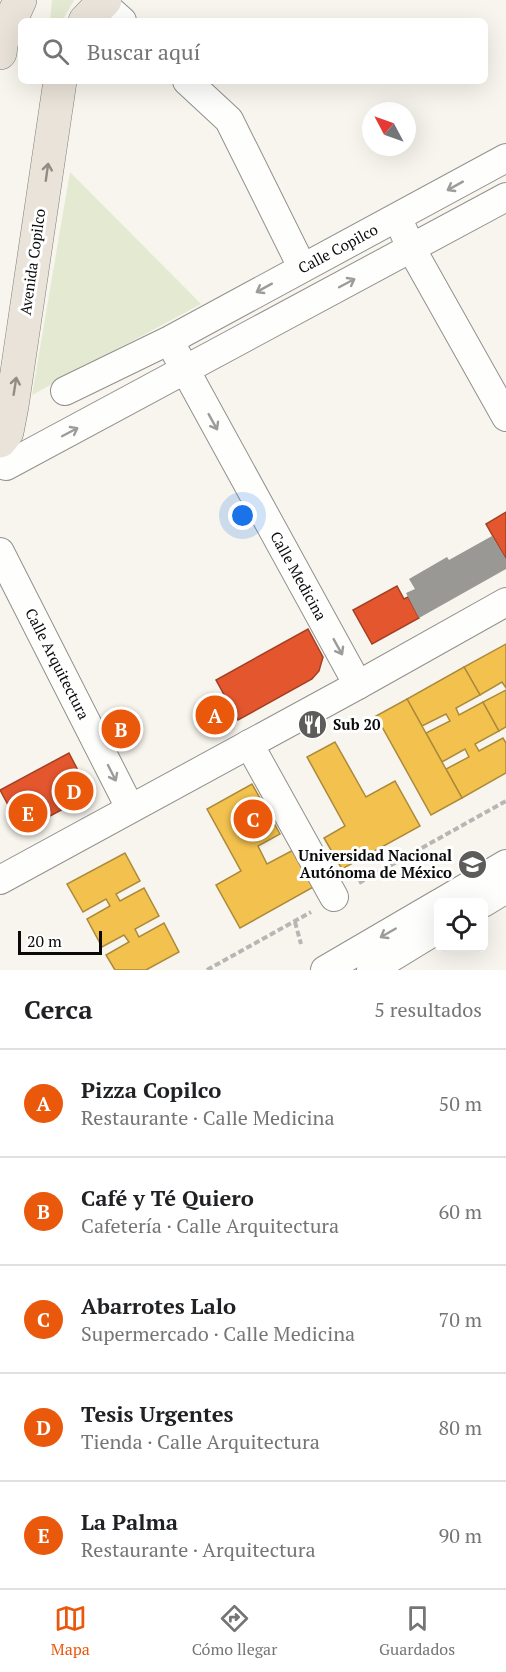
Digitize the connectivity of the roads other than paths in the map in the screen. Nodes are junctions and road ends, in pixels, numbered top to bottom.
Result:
1 (20, 0) edge
2 (0, 53) edge
3 (60, 84) edge
4 (190, 84) edge
5 (506, 158) edge
6 (506, 197) edge
7 (398, 217) junction
8 (411, 248) junction
9 (302, 267) junction
10 (170, 340) junction
11 (184, 370) junction
12 (65, 392) dead end
13 (506, 417) edge
14 (0, 441) edge
15 (0, 464) edge
16 (0, 552) edge
17 (506, 602) edge
18 (358, 685) junction
19 (249, 744) junction
20 (130, 808) junction
21 (506, 864) edge
22 (0, 880) edge
23 (506, 889) edge
24 (334, 897) road end
25 (448, 898) edge
26 (488, 900) edge
27 (434, 906) edge
28 (434, 931) edge
29 (325, 970) edge
30 (371, 970) edge

1 - 2 main road
14 -> 3 main road, Avenida Copilco
4 - 9 street
5 -> 7 street, Calle Copilco
6 - 8 street
7 - 8 street
7 - 9 street, Calle Copilco
11 -> 8 street
8 - 13 street
9 -> 10 street, Calle Copilco
10 - 11 street, Calle Medicina
10 - 12 street, Calle Copilco
15 -> 11 street
11 -> 18 street, Calle Medicina
16 -> 20 street, Calle Arquitectura
17 - 18 street
18 - 19 street
19 - 20 street
19 - 24 street
20 - 22 street
21 - 25 street
23 - 26 street
27 -> 29 street
28 - 30 street

